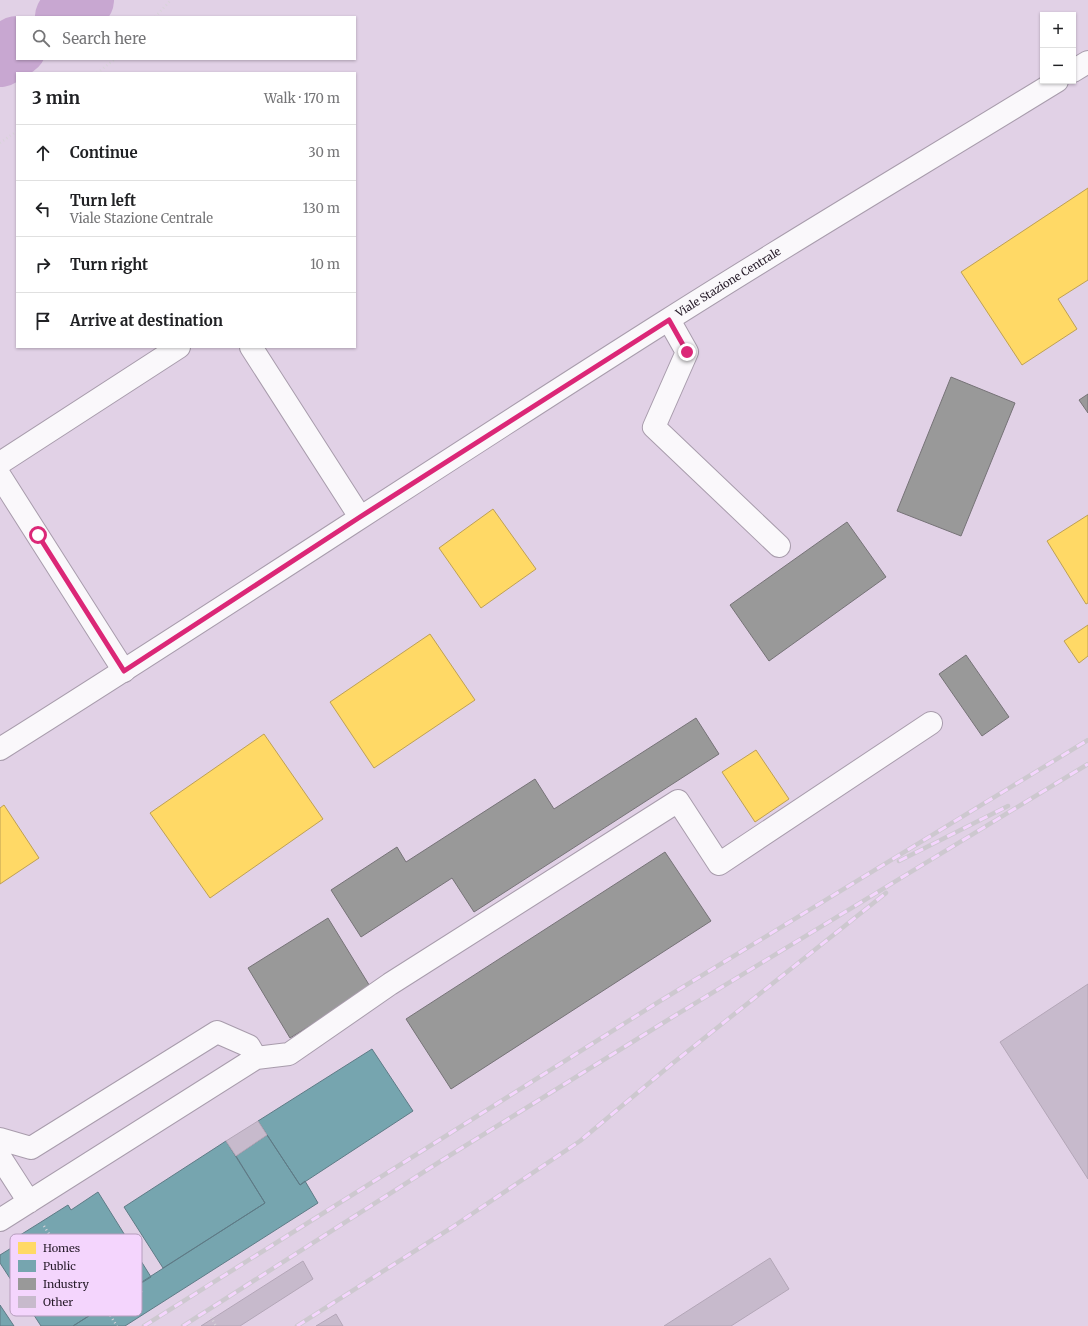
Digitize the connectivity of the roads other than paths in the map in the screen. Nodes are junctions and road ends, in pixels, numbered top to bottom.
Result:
1 (1088, 62) edge
2 (1076, 69) edge
3 (1052, 84) edge
4 (669, 320) junction
5 (177, 348) edge
6 (251, 348) edge
7 (0, 464) edge
8 (0, 476) edge
9 (360, 517) junction
10 (779, 546) dead end
11 (124, 671) junction
12 (931, 723) dead end
13 (0, 749) edge
14 (256, 1058) junction
15 (0, 1139) edge
16 (0, 1157) edge
17 (29, 1202) junction
18 (0, 1220) edge

1 - 2 main road
3 - 4 main road, Viale Stazione Centrale
4 - 9 main road, Viale Stazione Centrale
4 - 10 main road
5 - 7 main road
6 - 9 main road
8 - 11 main road
9 - 11 main road, Viale Stazione Centrale
11 - 13 main road, Viale Stazione Centrale
12 - 14 main road
14 - 15 main road
14 - 17 main road
16 - 17 main road
17 - 18 main road

